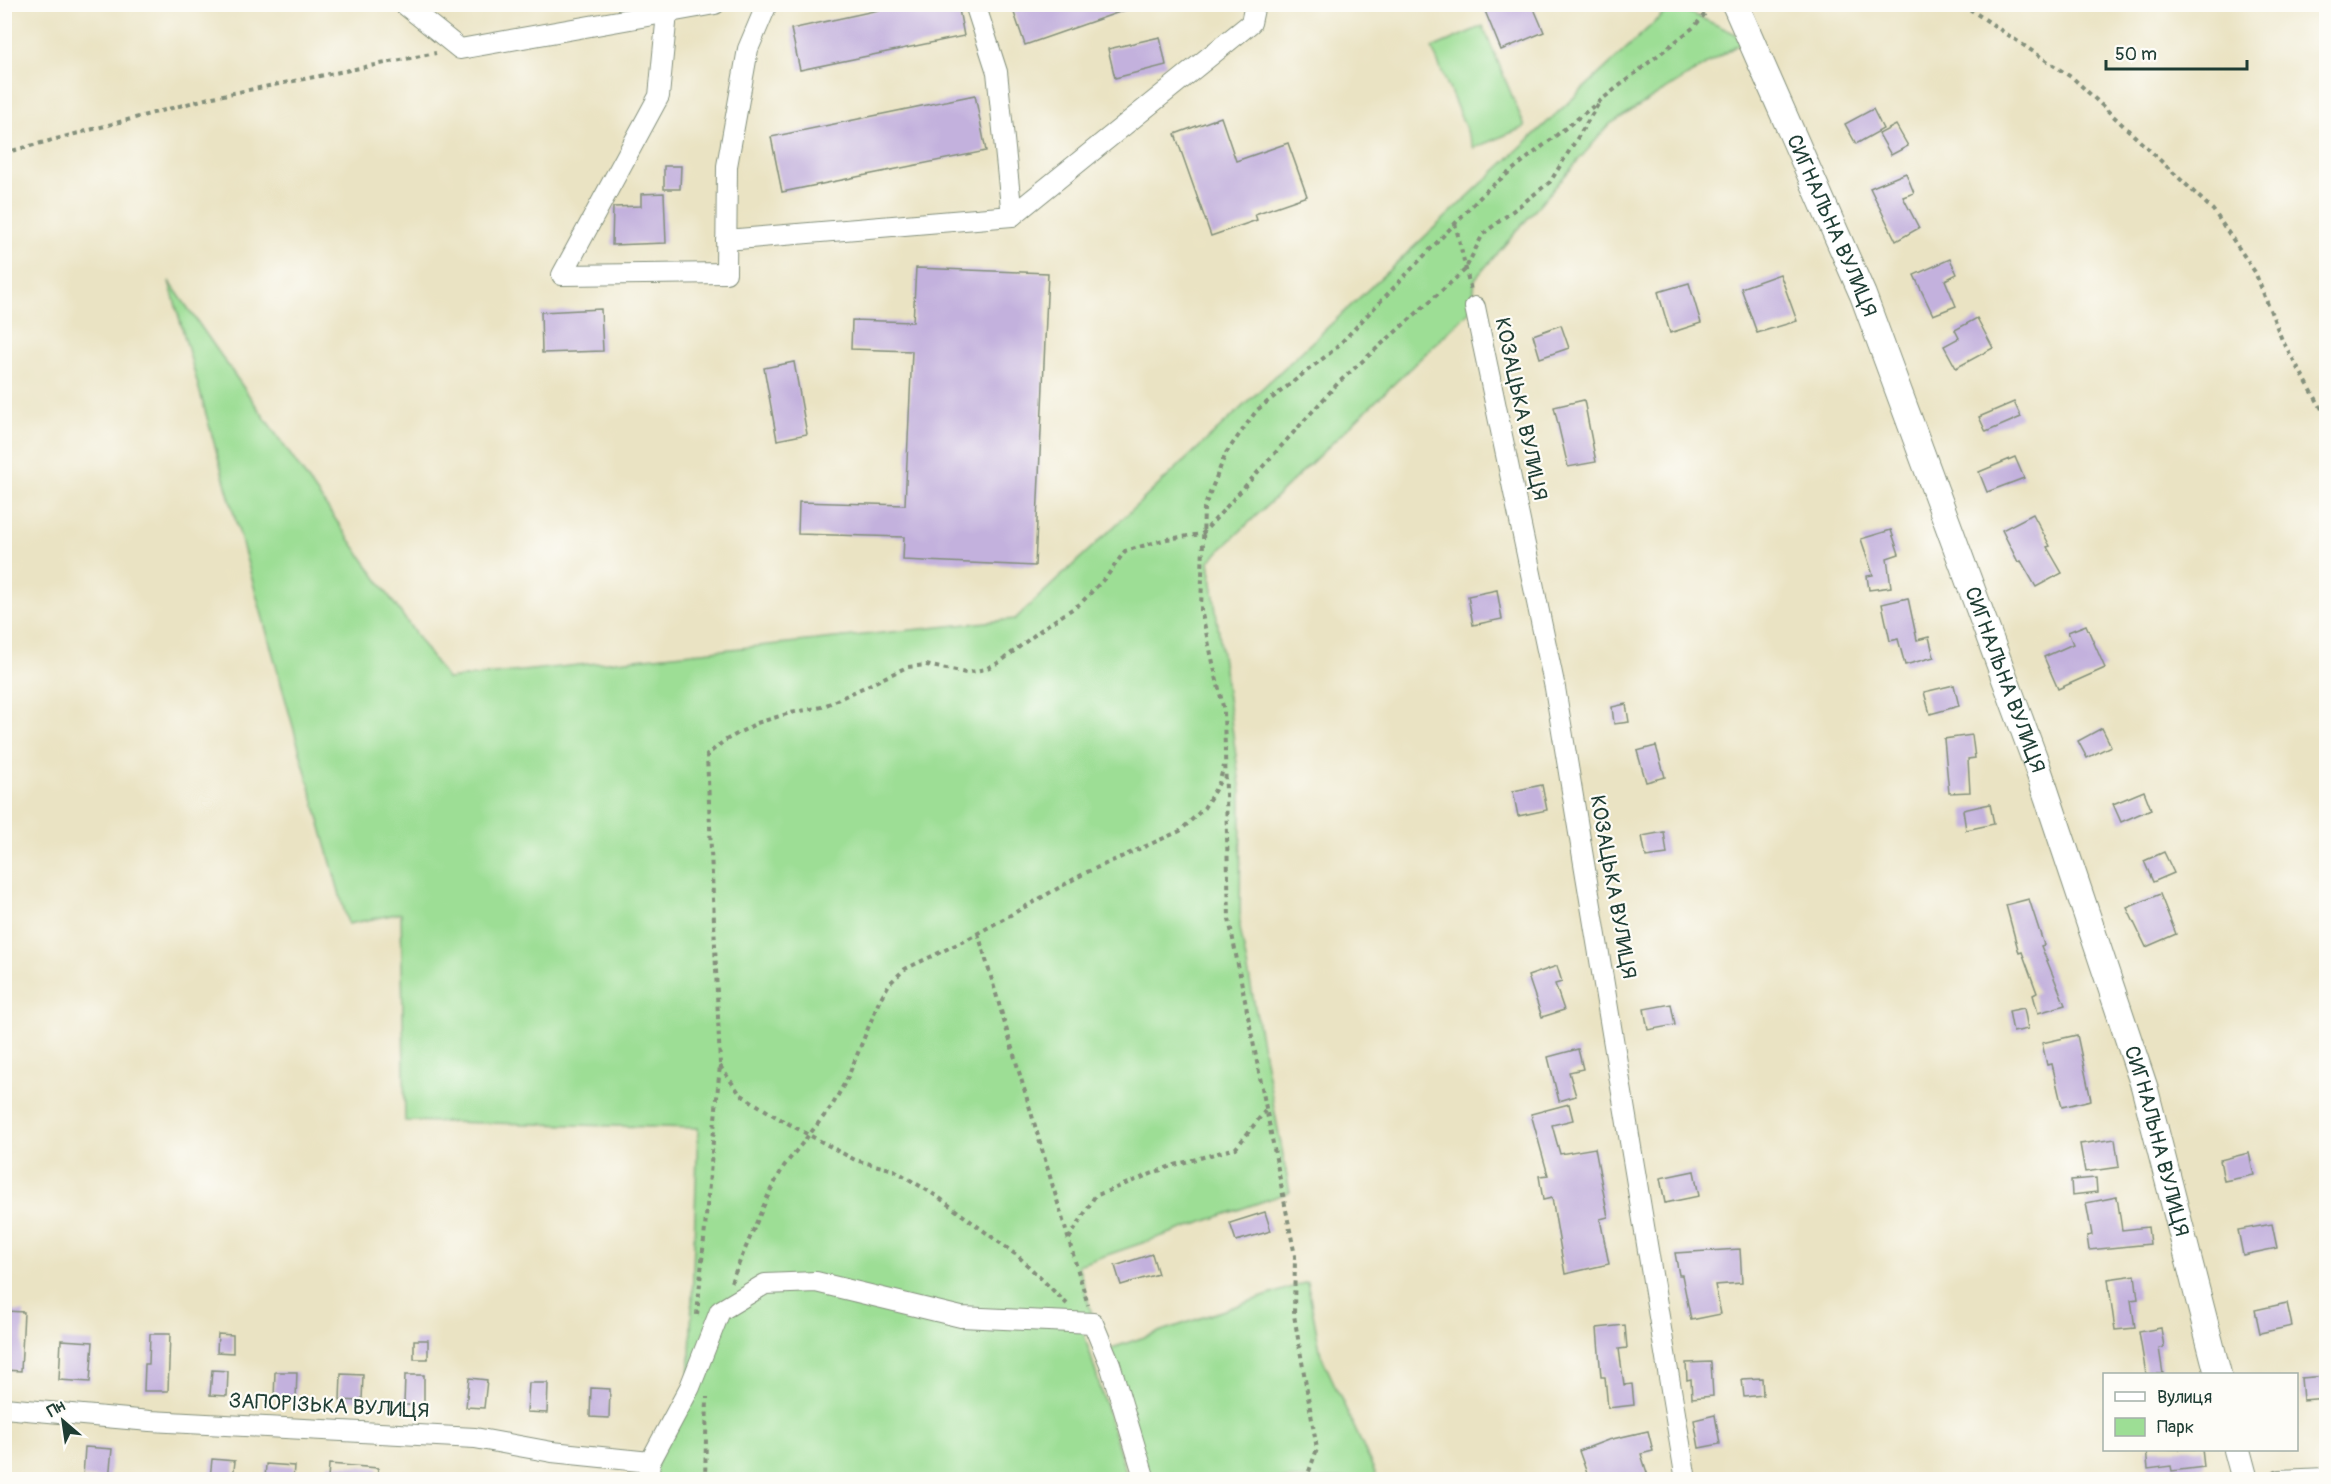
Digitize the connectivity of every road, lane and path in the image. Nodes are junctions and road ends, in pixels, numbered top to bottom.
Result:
1 (404, 4) edge
2 (715, 4) edge
3 (767, 4) edge
4 (975, 4) edge
5 (1255, 4) edge
6 (1713, 4) edge
7 (1735, 4) edge
8 (1962, 4) edge
9 (667, 13) junction
10 (460, 49) junction
11 (1599, 103) junction
12 (4, 153) edge
13 (1012, 216) junction
14 (1455, 223) junction
15 (726, 240) junction
16 (1465, 270) junction
17 (1475, 307) joint
18 (2326, 416) edge
19 (1202, 534) junction
20 (1225, 760) junction
21 (978, 933) junction
22 (720, 1065) junction
23 (1265, 1111) junction
24 (810, 1134) junction
25 (1069, 1240) junction
26 (720, 1311) junction
27 (697, 1317) dead end
28 (1094, 1323) junction
29 (2218, 1373) edge
30 (4, 1408) edge
31 (2237, 1451) edge
32 (649, 1471) edge
33 (2326, 1478) edge
34 (1145, 1479) edge
35 (1306, 1479) edge
36 (1686, 1479) edge
37 (2244, 1479) edge
38 (2280, 1479) edge

1 - 10 street
2 - 9 street
3 - 15 street
4 - 13 street
5 - 13 street
6 - 11 path
7 - 29 main road, СИГНАЛЬНА ВУЛИЦЯ
8 - 18 path
9 - 10 street
9 - 15 street
10 - 12 path
11 - 14 path
11 - 16 path
13 - 15 street
14 - 16 path
14 - 19 path
16 - 17 path
16 - 19 path
17 - 36 street, КОЗАЦЬКА ВУЛИЦЯ
19 - 20 path
19 - 22 path
20 - 21 path
20 - 23 path
21 - 24 path
21 - 25 path
22 - 24 path
22 - 27 path
23 - 25 path
23 - 35 path
24 - 26 path
24 - 28 path
25 - 28 path
26 - 28 street
26 - 32 street
28 - 34 street
30 - 32 street, ЗАПОРІЗЬКА ВУЛИЦЯ
31 - 37 main road
33 - 38 street

